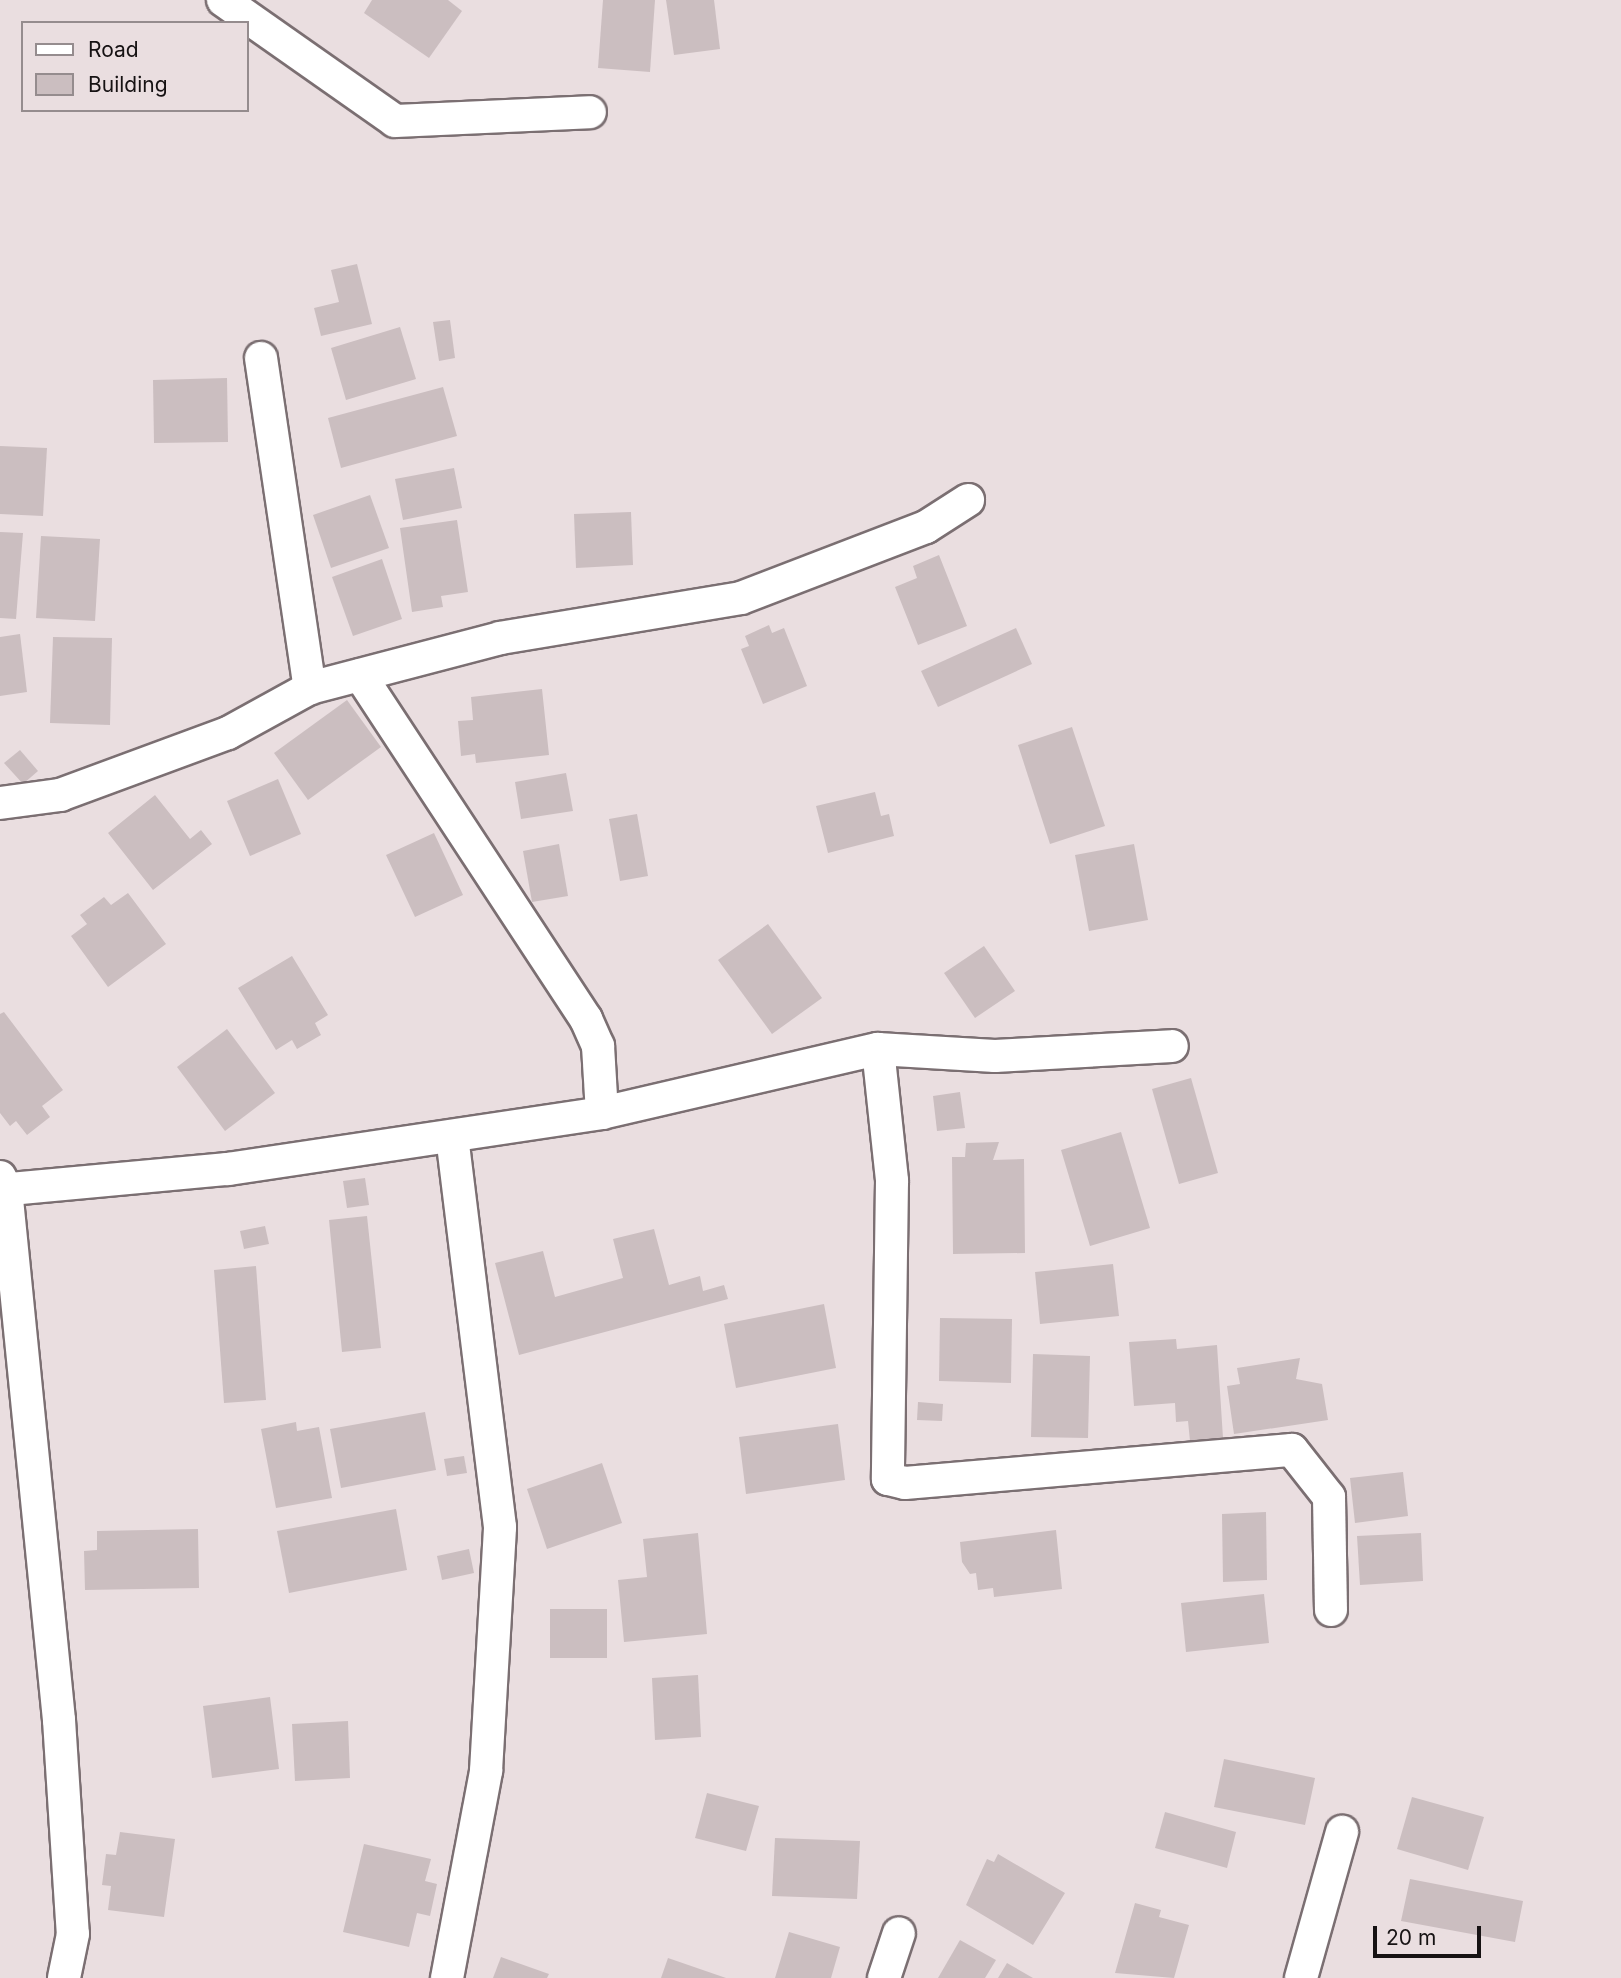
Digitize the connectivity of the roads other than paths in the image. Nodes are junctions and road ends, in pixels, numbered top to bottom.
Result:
1 (223, 0) edge
2 (590, 112) dead end
3 (261, 358) dead end
4 (968, 500) dead end
5 (360, 675) junction
6 (310, 688) junction
7 (0, 803) edge
8 (1172, 1046) dead end
9 (878, 1049) junction
10 (602, 1113) junction
11 (452, 1136) junction
12 (2, 1185) edge
13 (1331, 1610) dead end
14 (1342, 1832) dead end
15 (899, 1933) dead end
16 (64, 1978) edge
17 (447, 1978) edge
18 (884, 1978) edge
19 (1301, 1978) edge

1 - 2 street
3 - 6 street
4 - 5 street
5 - 6 street
5 - 10 street
6 - 7 street
8 - 9 street
9 - 10 street
9 - 13 street
10 - 11 street
11 - 12 street
11 - 17 street
12 - 16 street
14 - 19 street
15 - 18 street

